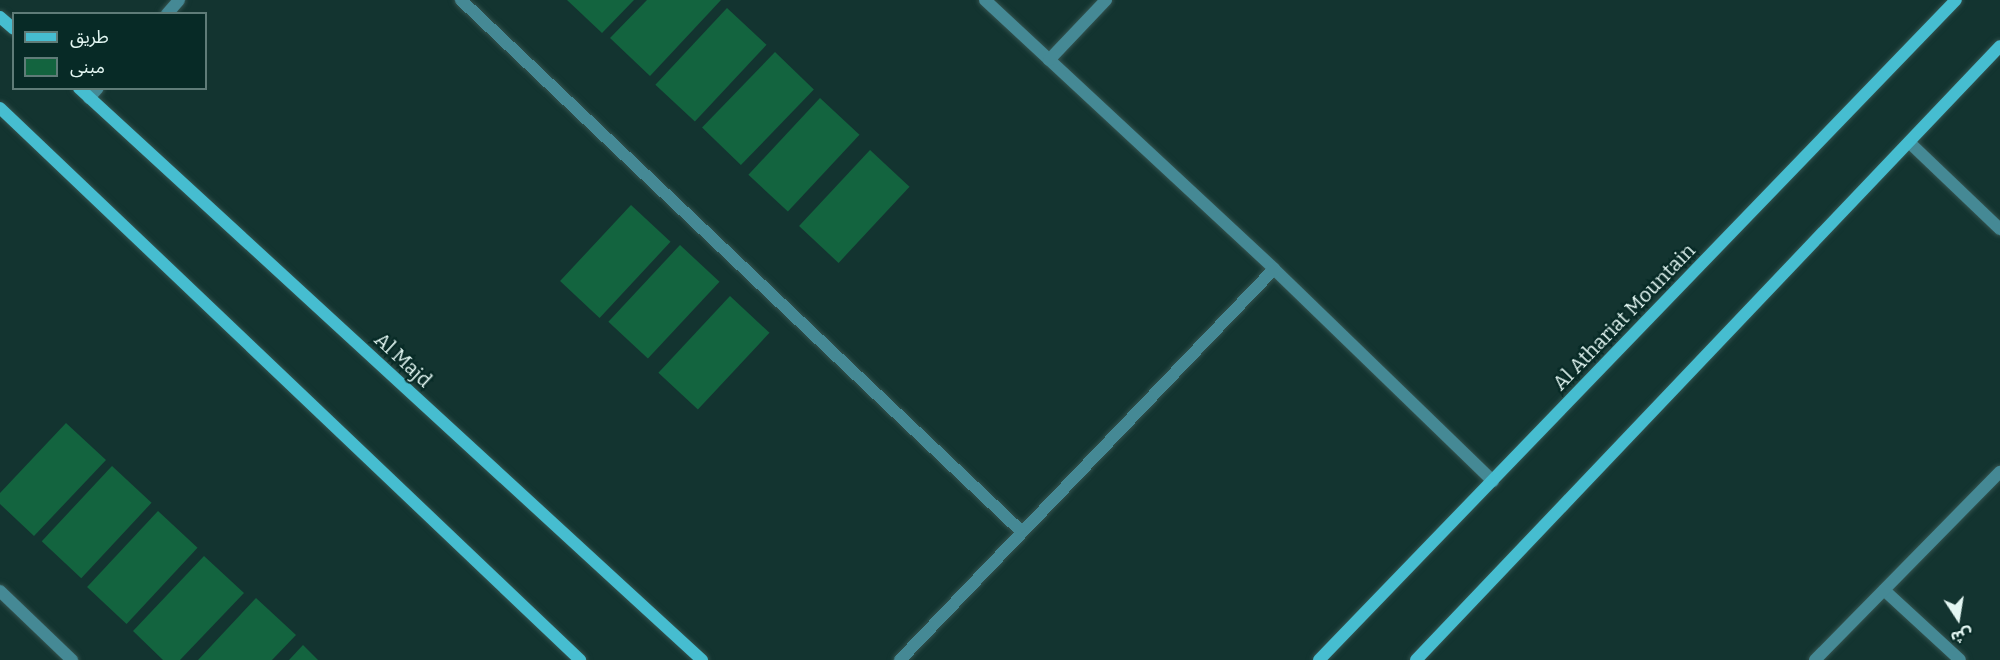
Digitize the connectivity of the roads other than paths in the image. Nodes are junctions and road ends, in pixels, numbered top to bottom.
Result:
1 (179, 0) edge
2 (461, 0) edge
3 (985, 0) edge
4 (1106, 0) edge
5 (1956, 0) edge
6 (169, 12) edge
7 (0, 17) edge
8 (12, 27) edge
9 (2000, 46) edge
10 (1049, 60) junction
11 (93, 93) edge
12 (0, 108) edge
13 (1911, 144) junction
14 (2000, 229) edge
15 (1274, 269) junction
16 (2000, 472) edge
17 (1493, 481) junction
18 (1022, 532) junction
19 (1884, 590) junction
20 (0, 591) edge
21 (72, 660) edge
22 (580, 660) edge
23 (702, 660) edge
24 (900, 660) edge
25 (1319, 660) edge
26 (1416, 660) edge
27 (1815, 660) edge
28 (1960, 660) edge

1 - 6 street
2 - 18 street
3 - 10 street
4 - 10 street
5 - 17 street, Al Athariat Mountain
7 - 8 street
9 - 13 street
10 - 15 street
11 - 23 street, Al Majd
12 - 22 street
13 - 14 street
13 - 26 street
15 - 17 street
15 - 18 street
16 - 19 street
17 - 25 street, Al Athariat Mountain
18 - 24 street
19 - 27 street
19 - 28 street
20 - 21 street

